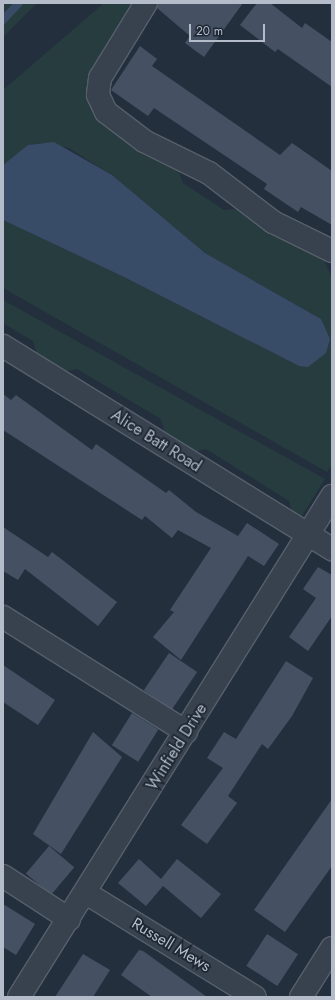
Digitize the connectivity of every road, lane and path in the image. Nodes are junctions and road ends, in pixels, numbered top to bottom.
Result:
1 (146, 3) edge
2 (332, 251) edge
3 (3, 346) edge
4 (332, 496) edge
5 (309, 536) junction
6 (332, 549) edge
7 (3, 617) edge
8 (186, 732) junction
9 (3, 876) edge
10 (86, 893) junction
11 (69, 919) junction
12 (332, 948) edge
13 (19, 997) edge
14 (256, 997) edge
15 (301, 997) edge

1 - 2 street
3 - 5 street, Alice Batt Road
4 - 5 street, Winfield Drive
5 - 6 street, Alice Batt Road
5 - 8 street, Winfield Drive
7 - 8 street
8 - 10 street, Winfield Drive
9 - 11 street
10 - 11 street, Winfield Drive
10 - 14 street, Russell Mews
11 - 13 street, Winfield Drive
12 - 15 street

